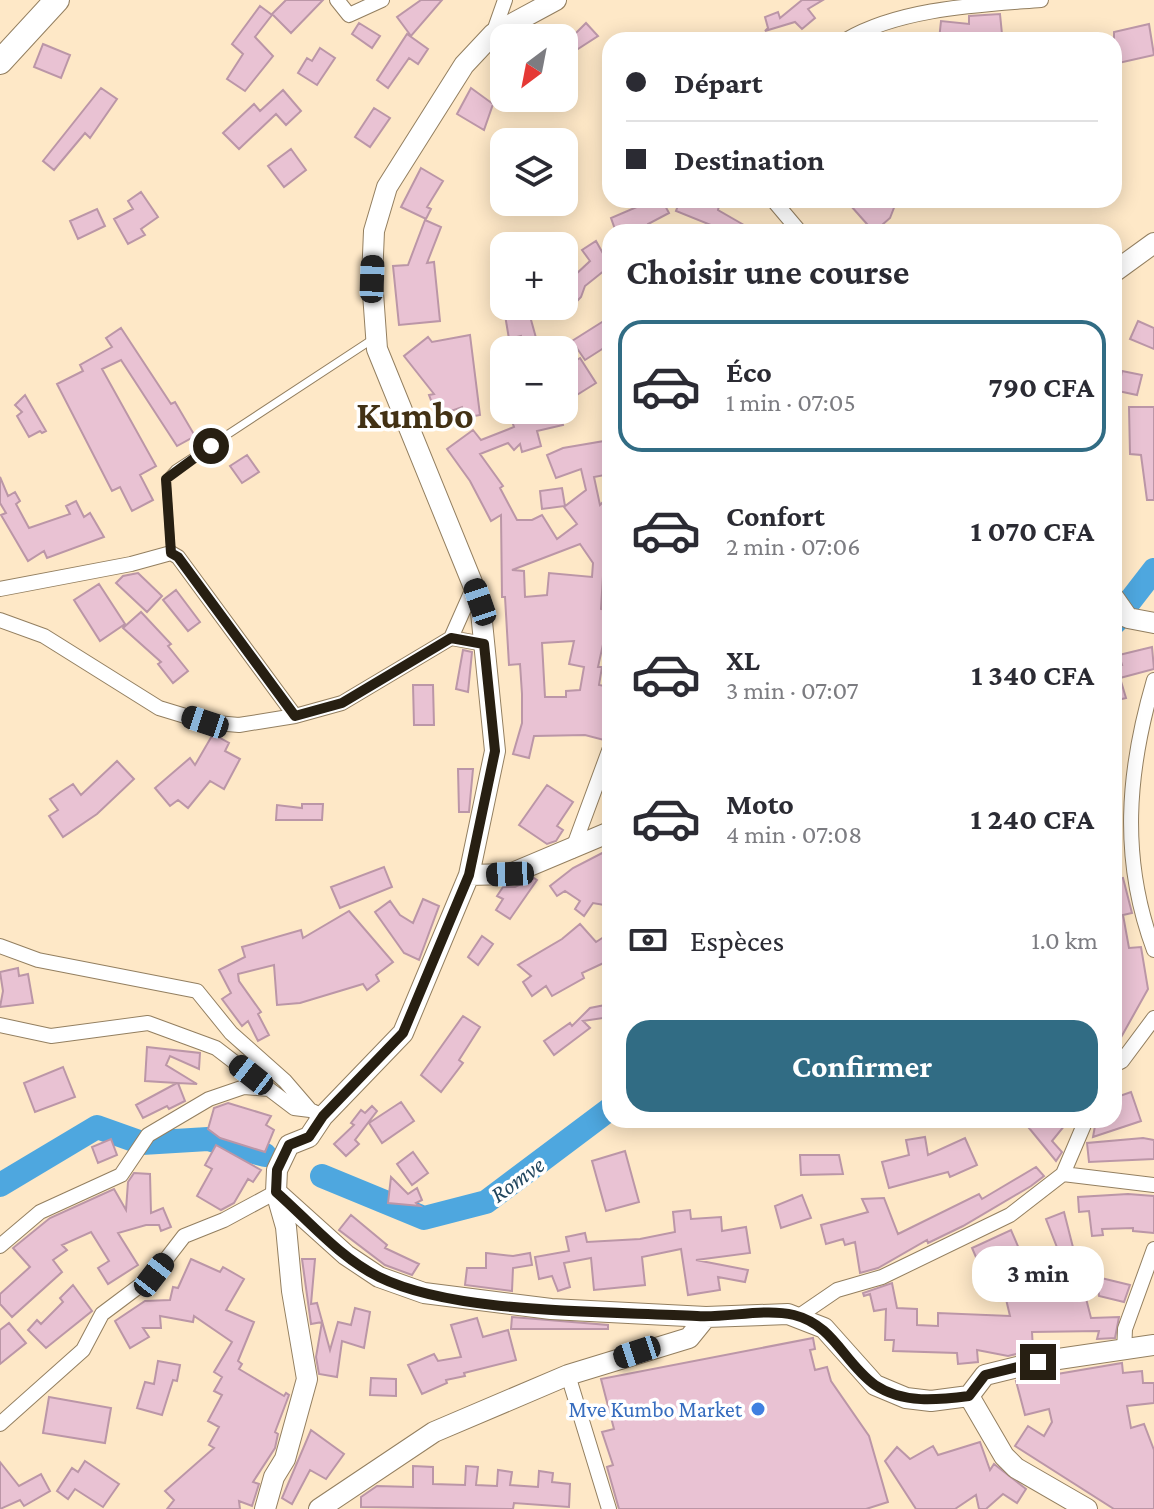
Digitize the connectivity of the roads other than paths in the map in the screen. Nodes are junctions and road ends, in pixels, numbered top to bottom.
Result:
1 (57, 0) edge
2 (337, 0) edge
3 (382, 0) edge
4 (505, 0) edge
5 (556, 0) edge
6 (1041, 0) edge
7 (497, 24) edge
8 (512, 24) edge
9 (859, 32) edge
10 (490, 37) edge
11 (0, 62) edge
12 (780, 208) edge
13 (793, 224) edge
14 (1154, 243) edge
15 (1122, 266) edge
16 (375, 337) junction
17 (171, 553) junction
18 (474, 586) junction
19 (0, 589) edge
20 (1122, 609) edge
21 (0, 620) edge
22 (1154, 623) edge
23 (451, 638) junction
24 (484, 644) junction
25 (1154, 680) edge
26 (295, 716) junction
27 (602, 770) edge
28 (602, 836) edge
29 (572, 851) junction
30 (469, 875) junction
31 (0, 946) edge
32 (1154, 950) edge
33 (1154, 1018) edge
34 (0, 1025) edge
35 (1122, 1061) edge
36 (269, 1089) junction
37 (317, 1113) junction
38 (1083, 1128) edge
39 (1063, 1174) junction
40 (1154, 1185) edge
41 (276, 1192) junction
42 (0, 1246) edge
43 (1154, 1249) edge
44 (799, 1316) junction
45 (706, 1317) junction
46 (1154, 1345) edge
47 (1124, 1352) junction
48 (568, 1375) junction
49 (969, 1396) junction
50 (0, 1424) edge
51 (265, 1509) edge
52 (319, 1509) edge
53 (609, 1509) edge
54 (1087, 1509) edge

1 - 11 highway
2 - 3 street
4 - 7 street
5 - 8 main road
6 - 9 street
10 - 16 main road
12 - 13 street
14 - 15 main road
16 - 17 lane
16 - 18 main road
17 - 19 street
17 - 26 street
18 - 23 street
18 - 24 main road
20 - 22 main road
21 - 26 street
23 - 24 street
23 - 26 street
24 - 30 main road
25 - 32 street
27 - 29 street
28 - 29 main road
29 - 30 main road
30 - 37 main road
31 - 37 street
33 - 35 street
34 - 36 street
36 - 37 street
36 - 42 street
37 - 41 main road
38 - 39 street
39 - 40 street
39 - 44 street
41 - 45 main road
41 - 50 street
41 - 51 main road
43 - 47 street
44 - 45 main road
44 - 49 main road
45 - 48 main road
46 - 47 main road
47 - 49 main road
48 - 52 main road
48 - 53 street
49 - 54 main road

